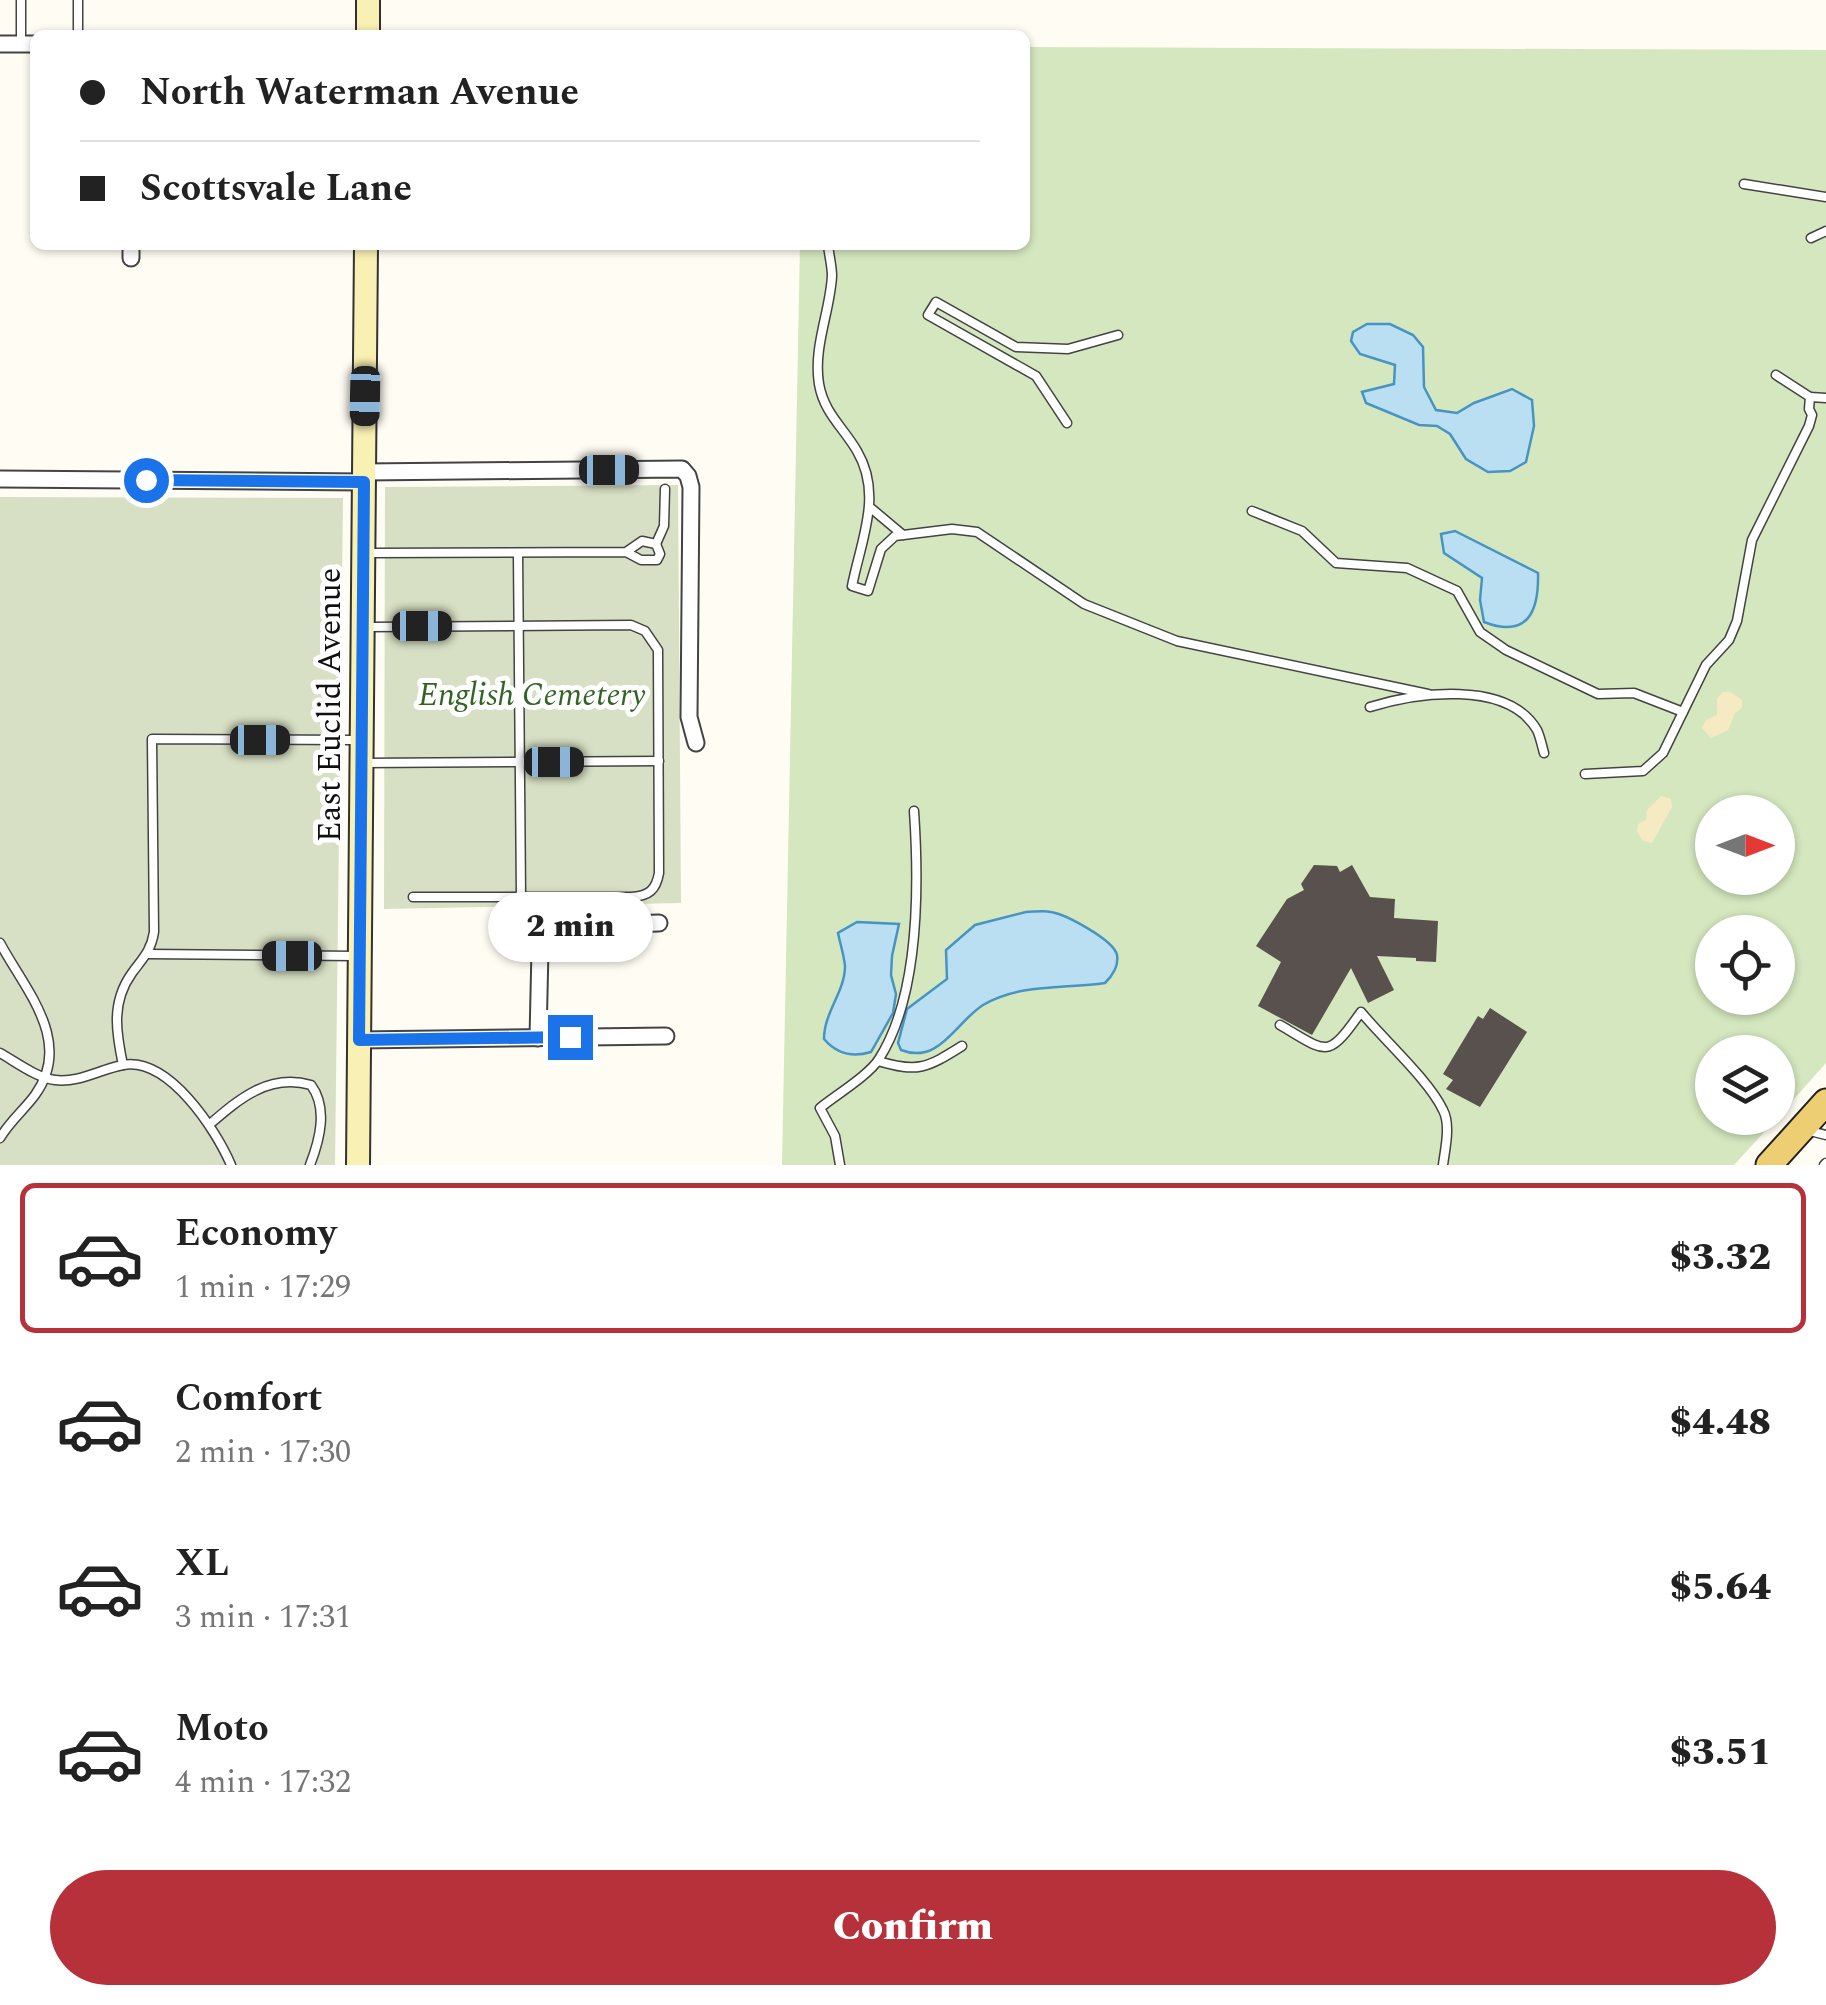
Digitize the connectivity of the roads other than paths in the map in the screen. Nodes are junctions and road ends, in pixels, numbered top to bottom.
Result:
1 (21, 0) edge
2 (78, 0) edge
3 (368, 0) edge
4 (78, 30) edge
5 (368, 30) edge
6 (0, 44) edge
7 (28, 44) edge
8 (1744, 184) dead end
9 (1826, 198) edge
10 (1826, 231) edge
11 (1811, 238) dead end
12 (366, 250) edge
13 (829, 250) edge
14 (1118, 335) dead end
15 (1776, 375) dead end
16 (1810, 397) junction
17 (1826, 398) edge
18 (1067, 422) dead end
19 (364, 477) junction
20 (0, 479) edge
21 (664, 489) dead end
22 (872, 509) junction
23 (1252, 511) dead end
24 (903, 535) junction
25 (656, 544) junction
26 (626, 552) junction
27 (364, 553) junction
28 (518, 553) junction
29 (518, 626) junction
30 (363, 627) junction
31 (1428, 694) junction
32 (1370, 707) dead end
33 (1683, 712) junction
34 (696, 743) dead end
35 (362, 752) junction
36 (1544, 752) dead end
37 (659, 760) junction
38 (520, 762) junction
39 (1585, 774) dead end
40 (914, 811) dead end
41 (414, 897) dead end
42 (521, 897) junction
43 (659, 922) dead end
44 (0, 943) edge
45 (148, 954) junction
46 (360, 956) junction
47 (1280, 1025) dead end
48 (666, 1036) dead end
49 (538, 1038) junction
50 (359, 1040) junction
51 (962, 1046) dead end
52 (0, 1052) edge
53 (878, 1061) junction
54 (123, 1065) junction
55 (44, 1077) junction
56 (1826, 1102) edge
57 (210, 1124) junction
58 (1814, 1132) edge
59 (0, 1138) edge
60 (232, 1165) edge
61 (310, 1165) edge
62 (358, 1165) edge
63 (840, 1165) edge
64 (1443, 1165) edge
65 (1769, 1165) edge

1 - 7 lane
2 - 4 lane
3 - 5 main road
6 - 7 street
8 - 9 lane
10 - 11 lane
12 - 19 main road, East Euclid Avenue
13 - 22 lane
14 - 18 lane
15 - 16 lane
16 - 17 lane
16 - 33 lane
19 - 20 street
19 - 27 main road, East Euclid Avenue
19 - 34 street
21 - 25 lane
22 - 24 lane
22 - 24 lane
23 - 33 lane
24 - 31 lane
25 - 26 lane
25 - 26 lane
26 - 28 lane
27 - 28 lane
27 - 30 main road, East Euclid Avenue
28 - 29 lane
29 - 30 lane
29 - 37 lane
29 - 38 lane
30 - 35 main road, East Euclid Avenue
31 - 32 lane
31 - 36 lane
33 - 39 lane
35 - 38 lane
35 - 45 lane
35 - 46 main road, East Euclid Avenue
37 - 38 lane
37 - 42 lane
38 - 42 lane
40 - 53 lane
41 - 42 lane
43 - 49 street
44 - 55 lane
45 - 46 lane
45 - 54 lane
46 - 50 main road, East Euclid Avenue
47 - 64 lane
48 - 49 street
49 - 50 street
50 - 62 main road, East Euclid Avenue
51 - 53 lane
52 - 55 lane
53 - 63 lane
54 - 55 lane
54 - 57 lane
55 - 59 lane
56 - 58 main road
57 - 60 lane
57 - 61 lane
58 - 65 main road

